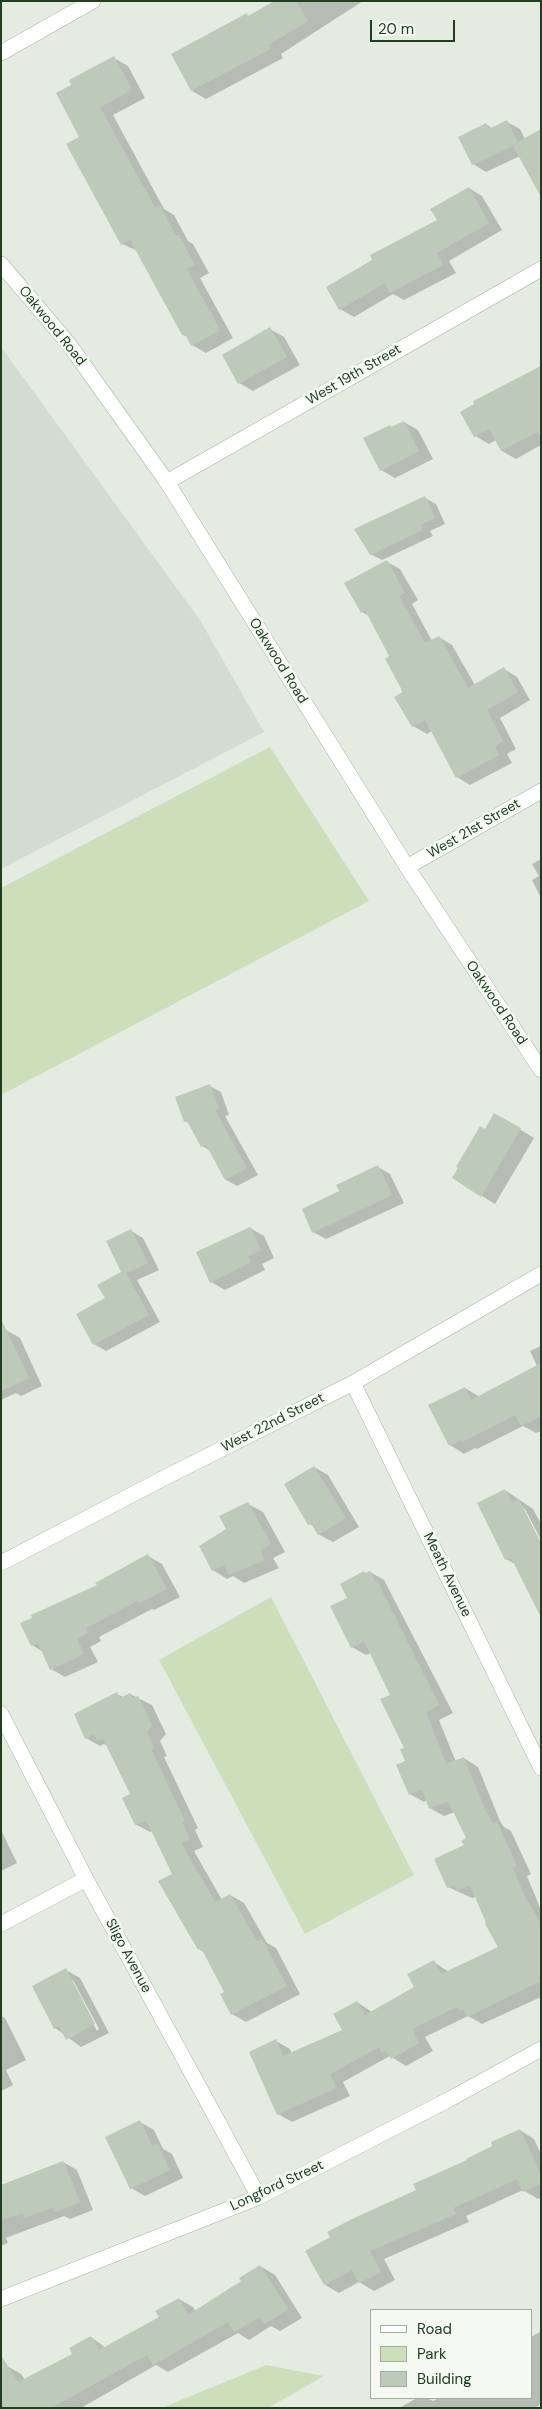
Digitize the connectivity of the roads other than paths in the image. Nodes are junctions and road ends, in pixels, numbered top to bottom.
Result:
1 (93, 1) edge
2 (1, 53) edge
3 (1, 264) edge
4 (541, 269) edge
5 (167, 482) junction
6 (541, 791) edge
7 (407, 868) junction
8 (541, 1070) edge
9 (541, 1274) edge
10 (353, 1383) junction
11 (1, 1563) edge
12 (1, 1714) edge
13 (541, 1768) edge
14 (86, 1879) junction
15 (1, 1924) edge
16 (541, 2049) edge
17 (259, 2197) junction
18 (1, 2299) edge

1 - 2 street
3 - 5 street, Oakwood Road
4 - 5 street, West 19th Street
5 - 7 street, Oakwood Road
6 - 7 street, West 21st Street
7 - 8 street, Oakwood Road
9 - 10 street, West 22nd Street
10 - 11 street, West 22nd Street
10 - 13 street, Meath Avenue
12 - 14 street, Sligo Avenue
14 - 15 street
14 - 17 street, Sligo Avenue
16 - 17 street, Longford Street
17 - 18 street, Longford Street

